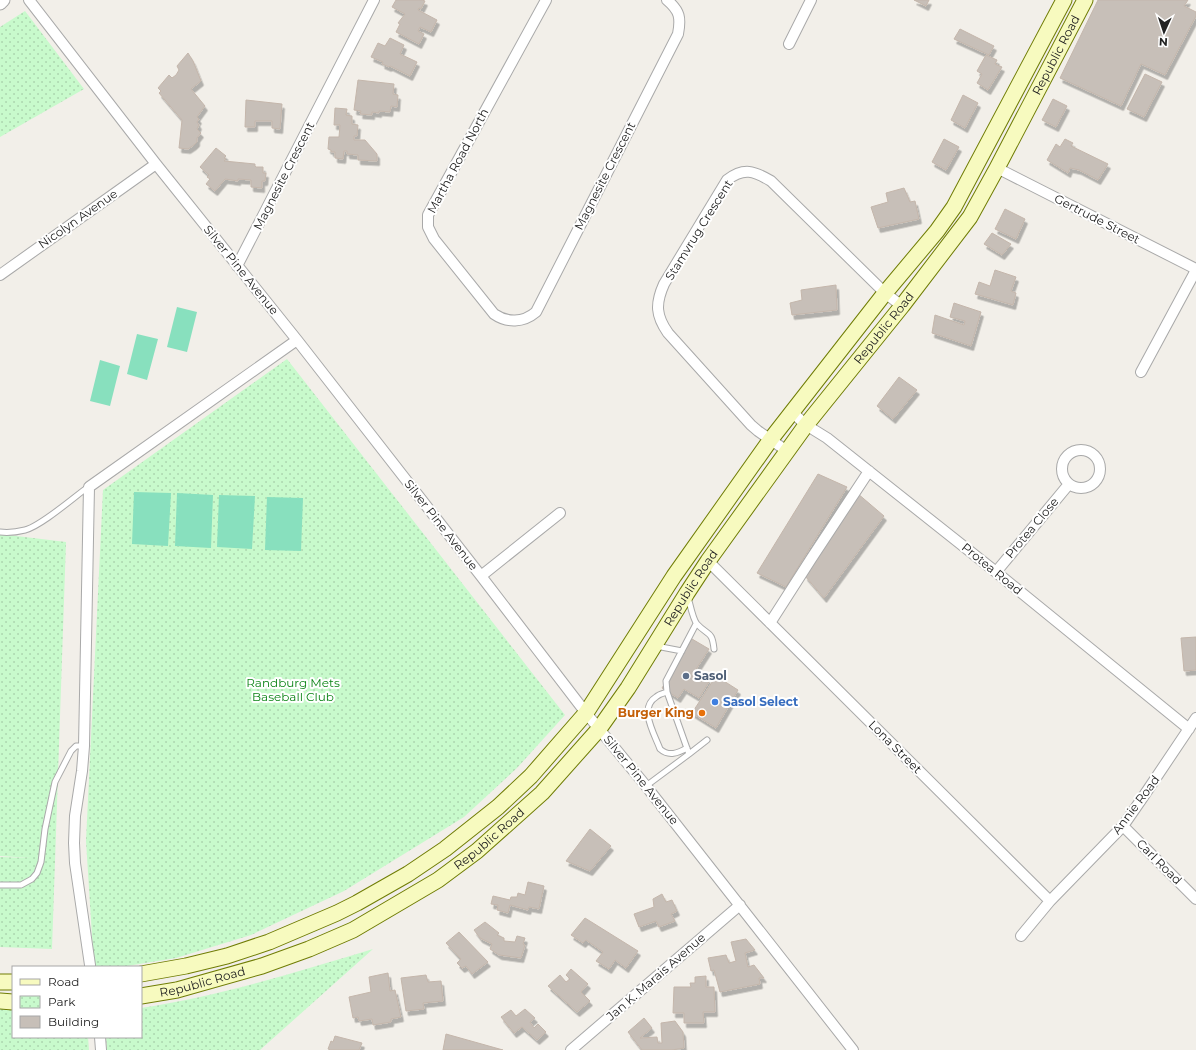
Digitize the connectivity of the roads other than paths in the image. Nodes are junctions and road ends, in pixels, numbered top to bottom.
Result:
1 (3, 0) edge
2 (29, 0) edge
3 (374, 0) edge
4 (546, 0) edge
5 (667, 0) edge
6 (812, 0) edge
7 (1064, 0) edge
8 (1085, 0) edge
9 (0, 3) edge
10 (789, 44) dead end
11 (156, 164) junction
12 (998, 168) junction
13 (237, 266) junction
14 (1196, 270) edge
15 (0, 275) edge
16 (885, 293) junction
17 (902, 306) junction
18 (494, 314) joint
19 (297, 340) junction
20 (1141, 372) dead end
21 (792, 412) junction
22 (806, 424) junction
23 (771, 439) junction
24 (787, 451) junction
25 (869, 471) junction
26 (1069, 484) dead end
27 (89, 487) junction
28 (560, 514) dead end
29 (0, 532) edge
30 (708, 561) junction
31 (996, 572) junction
32 (481, 576) junction
33 (687, 593) junction
34 (770, 623) junction
35 (696, 624) junction
36 (653, 646) junction
37 (714, 649) dead end
38 (682, 651) junction
39 (667, 692) junction
40 (586, 713) junction
41 (1196, 718) edge
42 (599, 729) junction
43 (1189, 729) junction
44 (707, 740) dead end
45 (84, 746) junction
46 (687, 748) junction
47 (689, 754) junction
48 (646, 786) junction
49 (1122, 826) junction
50 (0, 885) edge
51 (1196, 899) edge
52 (1050, 901) junction
53 (740, 905) junction
54 (1021, 936) dead end
55 (90, 965) dead end
56 (142, 974) edge
57 (0, 982) edge
58 (12, 982) edge
59 (142, 996) edge
60 (0, 1001) edge
61 (12, 1002) edge
62 (100, 1038) edge
63 (101, 1050) edge
64 (572, 1050) edge
65 (853, 1050) edge

1 - 9 street
2 - 11 street, Silver Pine Avenue
3 - 13 street, Magnesite Crescent
4 - 18 street, Martha Road North
5 - 18 street, Magnesite Crescent
6 - 10 street
7 - 16 main road, Republic Road
8 - 12 main road, Republic Road
11 - 13 street, Silver Pine Avenue
11 - 15 street, Nicolyn Avenue
12 - 14 street, Gertrude Street
12 - 17 main road, Republic Road
13 - 19 street, Silver Pine Avenue
14 - 20 street
16 - 17 street, Stamvrug Crescent
16 - 21 main road, Republic Road
16 - 23 street, Stamvrug Crescent
17 - 22 main road, Republic Road
19 - 27 street
19 - 32 street, Silver Pine Avenue
21 - 22 street, Protea Road
21 - 23 main road, Republic Road
22 - 24 main road, Republic Road
22 - 25 street, Protea Road
23 - 24 street, Stamvrug Crescent
23 - 40 main road, Republic Road
24 - 30 main road, Republic Road
25 - 31 street, Protea Road
25 - 34 street
26 - 31 street, Protea Close
27 - 29 lane
27 - 45 street
28 - 32 street
30 - 33 main road, Republic Road
30 - 34 street, Lona Street
31 - 43 street, Protea Road
32 - 40 street, Silver Pine Avenue
33 - 35 lane
33 - 36 main road, Republic Road
34 - 52 street, Lona Street
35 - 37 lane
35 - 38 lane
36 - 38 lane
36 - 42 main road, Republic Road
38 - 39 lane
39 - 46 lane
39 - 46 lane
40 - 42 street, Silver Pine Avenue
40 - 56 main road, Republic Road
41 - 43 street, Annie Road
42 - 48 street, Silver Pine Avenue
42 - 59 main road, Republic Road
43 - 49 street, Annie Road
44 - 47 lane
45 - 50 lane
45 - 55 street
46 - 47 lane
47 - 48 lane
48 - 53 street, Silver Pine Avenue
49 - 51 street, Carl Road
49 - 52 street, Annie Road
52 - 54 street
53 - 64 street, Jan K. Marais Avenue
53 - 65 street, Silver Pine Avenue
57 - 58 main road
60 - 61 main road
62 - 63 street

